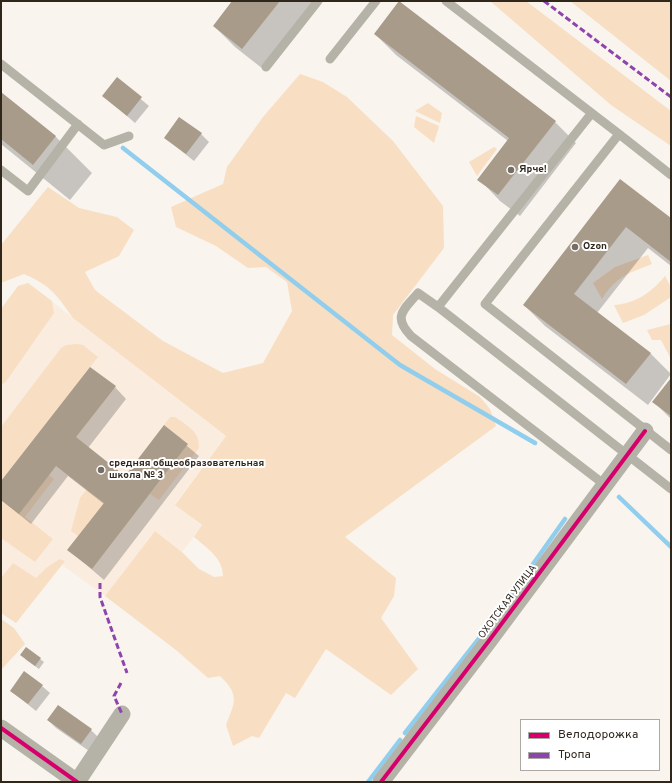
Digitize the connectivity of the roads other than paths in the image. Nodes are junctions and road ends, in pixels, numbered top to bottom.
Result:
1 (318, 1) edge
2 (376, 1) edge
3 (446, 1) edge
4 (330, 59) dead end
5 (1, 64) edge
6 (266, 67) dead end
7 (591, 114) junction
8 (78, 124) junction
9 (619, 134) junction
10 (129, 136) dead end
11 (1, 170) edge
12 (671, 174) edge
13 (438, 307) junction
14 (645, 430) junction
15 (671, 450) edge
16 (627, 454) junction
17 (604, 485) junction
18 (671, 489) edge
19 (122, 714) dead end
20 (1, 728) edge
21 (77, 782) edge
22 (381, 782) edge

1 - 6 lane
2 - 4 lane
3 - 7 lane
5 - 8 lane
7 - 9 lane
7 - 13 lane
8 - 10 lane
8 - 11 lane
9 - 12 lane
9 - 14 lane
13 - 16 lane
13 - 17 lane
14 - 15 lane
14 - 16 street, ОХОТСКАЯ УЛИЦА
16 - 17 street, ОХОТСКАЯ УЛИЦА
16 - 18 lane
17 - 22 street, ОХОТСКАЯ УЛИЦА
19 - 21 street
20 - 21 street

